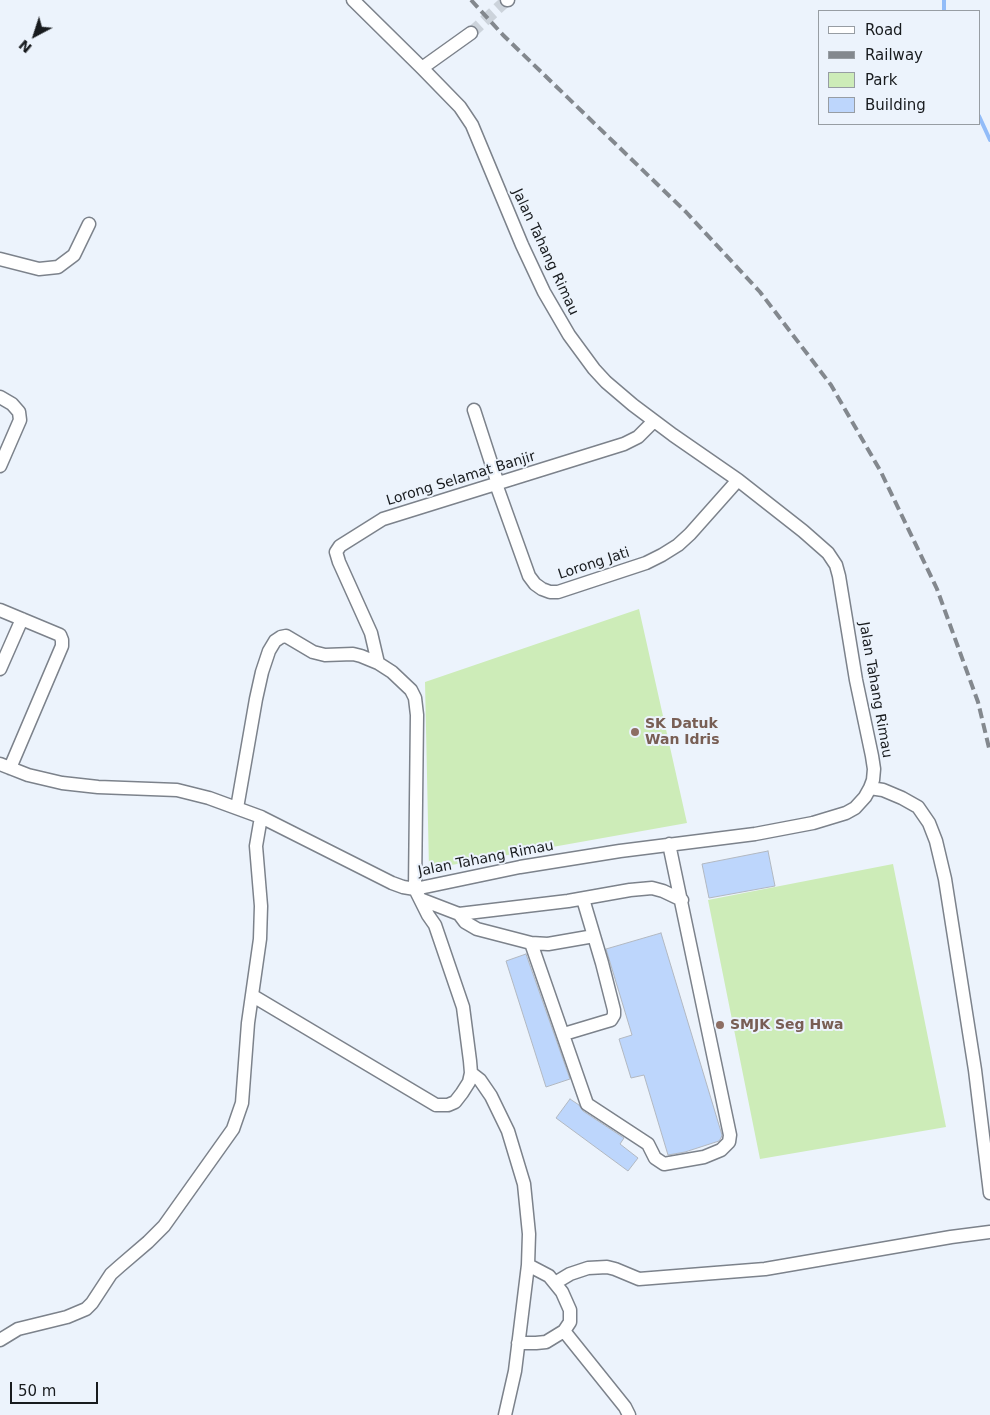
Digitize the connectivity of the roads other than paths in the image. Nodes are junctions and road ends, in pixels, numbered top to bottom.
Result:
1 (353, 0) edge
2 (471, 33) tunnel mouth
3 (422, 68) junction
4 (89, 224) dead end
5 (0, 259) edge
6 (0, 396) edge
7 (474, 410) dead end
8 (654, 421) junction
9 (0, 466) edge
10 (738, 480) junction
11 (497, 484) junction
12 (0, 610) edge
13 (22, 619) junction
14 (378, 663) junction
15 (0, 670) edge
16 (5, 766) edge
17 (870, 788) junction
18 (237, 808) junction
19 (261, 817) junction
20 (669, 844) junction
21 (418, 894) junction
22 (583, 899) junction
23 (682, 900) junction
24 (459, 914) junction
25 (594, 936) junction
26 (532, 943) junction
27 (252, 996) junction
28 (564, 1034) junction
29 (471, 1072) junction
30 (990, 1193) edge
31 (990, 1232) edge
32 (528, 1265) junction
33 (555, 1283) junction
34 (564, 1330) junction
35 (0, 1340) edge
36 (518, 1343) junction
37 (505, 1415) edge
38 (629, 1415) edge

1 - 3 street, Jalan Tahang Rimau
2 - 3 street
3 - 8 street, Jalan Tahang Rimau
4 - 5 street
6 - 9 street
7 - 11 street, Lorong Jati
8 - 10 street, Jalan Tahang Rimau
8 - 11 street, Lorong Selamat Banjir
10 - 11 street, Lorong Jati
10 - 17 street, Jalan Tahang Rimau
11 - 14 street, Lorong Selamat Banjir
12 - 13 street
13 - 15 street
13 - 16 street
14 - 18 street
14 - 21 street
16 - 18 street, Jalan Tahang Rimau
17 - 20 street, Jalan Tahang Rimau
17 - 30 street
18 - 19 street, Jalan Tahang Rimau
19 - 21 street, Jalan Tahang Rimau
19 - 27 street
20 - 21 street, Jalan Tahang Rimau
20 - 23 street
21 - 24 street
21 - 29 street
22 - 23 street
22 - 24 street
22 - 25 street
23 - 28 street
24 - 26 street
25 - 26 street
25 - 28 street
26 - 28 street
27 - 29 street
27 - 35 street
29 - 32 street
31 - 33 street
32 - 33 street
32 - 36 street
33 - 34 street
34 - 36 street
34 - 38 street
36 - 37 street

